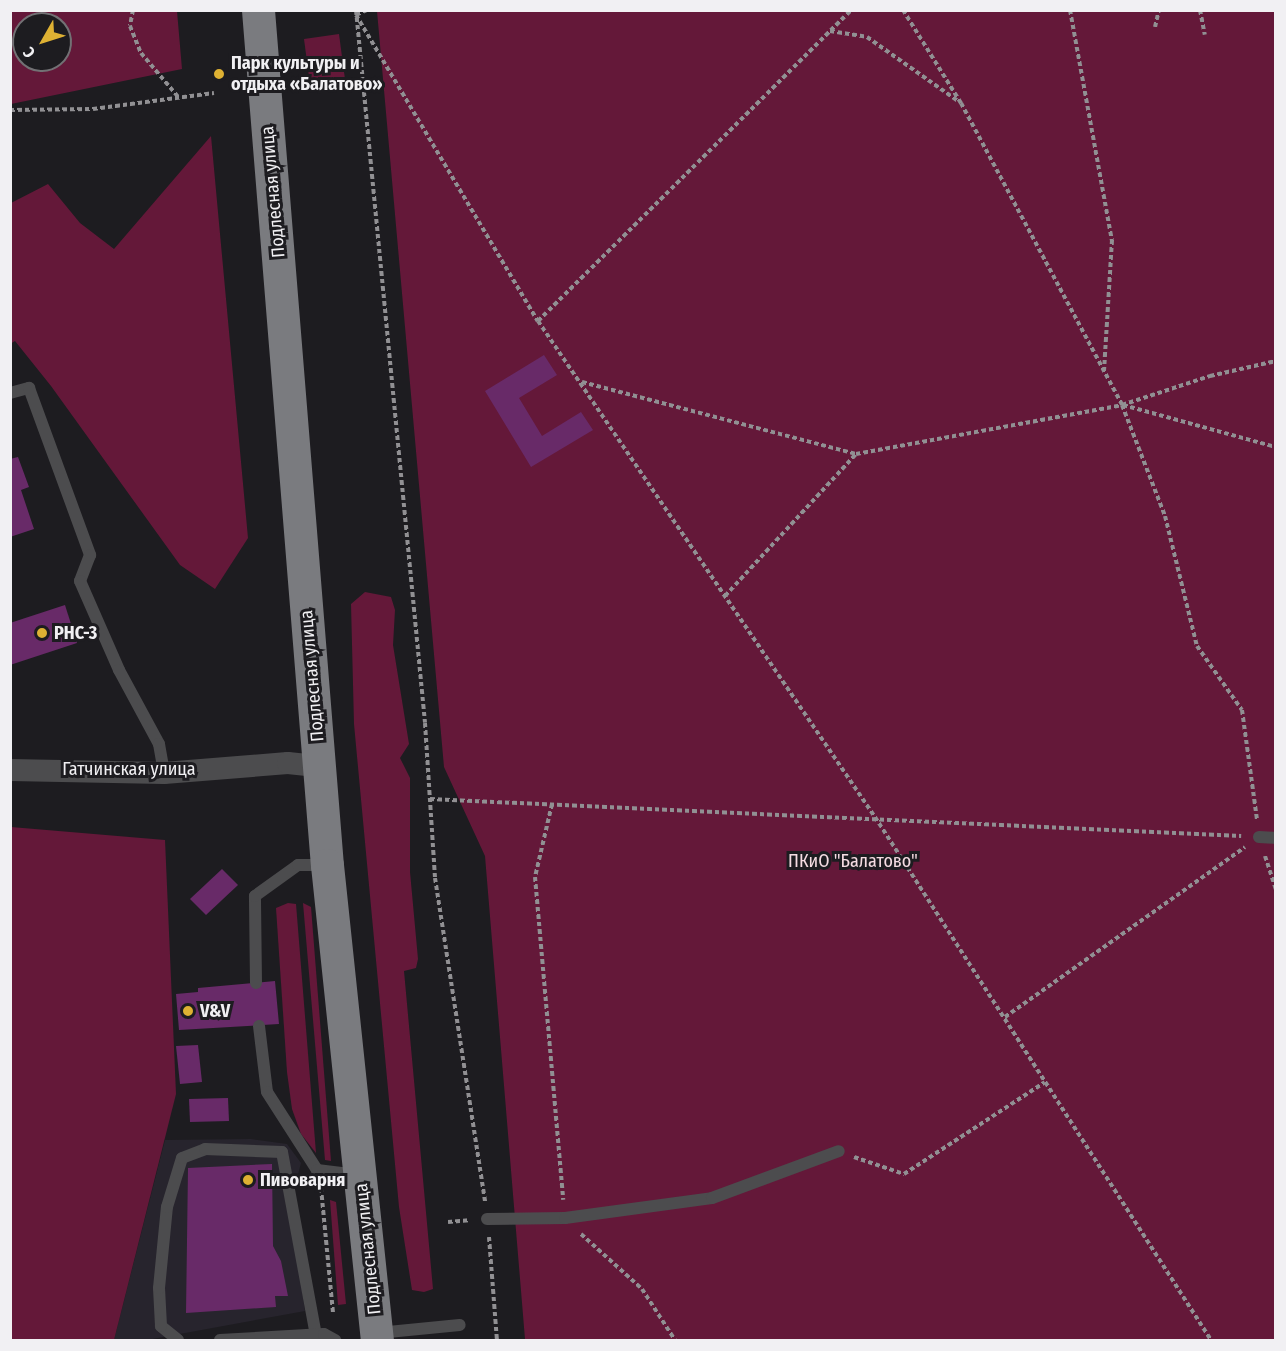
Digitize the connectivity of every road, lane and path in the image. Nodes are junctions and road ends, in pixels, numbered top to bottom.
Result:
1 (133, 10) edge
2 (258, 10) edge
3 (367, 10) edge
4 (851, 10) edge
5 (903, 10) edge
6 (1070, 10) edge
7 (1159, 10) edge
8 (1200, 10) edge
9 (356, 13) edge
10 (1155, 27) dead end
11 (830, 31) junction
12 (1206, 35) dead end
13 (214, 93) dead end
14 (179, 98) junction
15 (961, 103) junction
16 (10, 110) edge
17 (538, 321) junction
18 (1275, 361) edge
19 (1104, 371) junction
20 (582, 382) junction
21 (10, 393) edge
22 (1122, 405) junction
23 (1275, 447) edge
24 (855, 454) junction
25 (725, 596) junction
26 (319, 766) junction
27 (10, 770) edge
28 (164, 772) junction
29 (430, 800) junction
30 (552, 804) junction
31 (875, 817) junction
32 (1259, 837) junction
33 (1275, 838) edge
34 (327, 865) junction
35 (1275, 890) edge
36 (256, 983) dead end
37 (1005, 1017) junction
38 (260, 1026) dead end
39 (1045, 1082) junction
40 (839, 1151) joint
41 (317, 1170) junction
42 (360, 1176) junction
43 (565, 1218) junction
44 (487, 1219) junction
45 (333, 1313) dead end
46 (460, 1325) dead end
47 (377, 1337) edge
48 (317, 1338) edge
49 (178, 1341) edge
50 (220, 1341) edge
51 (335, 1341) edge
52 (497, 1341) edge
53 (675, 1341) edge
54 (1211, 1341) edge

1 - 14 path
2 - 26 main road, Подлесная улица
3 - 9 path
4 - 11 path
5 - 15 path
6 - 19 path
7 - 10 path
8 - 12 path
9 - 17 path
9 - 29 path
11 - 15 path
11 - 17 path
13 - 14 path
14 - 16 path
15 - 19 path
17 - 20 path
18 - 22 path
19 - 22 path
20 - 24 path
20 - 25 path
21 - 28 lane
22 - 23 path
22 - 24 path
22 - 32 path
24 - 25 path
25 - 31 path
26 - 28 street, Гатчинская улица
26 - 34 main road, Подлесная улица
27 - 28 street, Гатчинская улица
29 - 30 path
29 - 44 path
30 - 31 path
30 - 43 path
31 - 32 path
31 - 37 path
32 - 33 lane
32 - 35 path
32 - 37 path
34 - 36 lane
34 - 42 main road, Подлесная улица
37 - 39 path
38 - 41 lane
39 - 40 path
39 - 54 path
40 - 43 lane
41 - 42 lane
41 - 45 path
42 - 47 main road, Подлесная улица
43 - 44 lane
43 - 53 path
44 - 52 path
46 - 47 lane
48 - 49 lane
48 - 50 lane
48 - 51 lane

